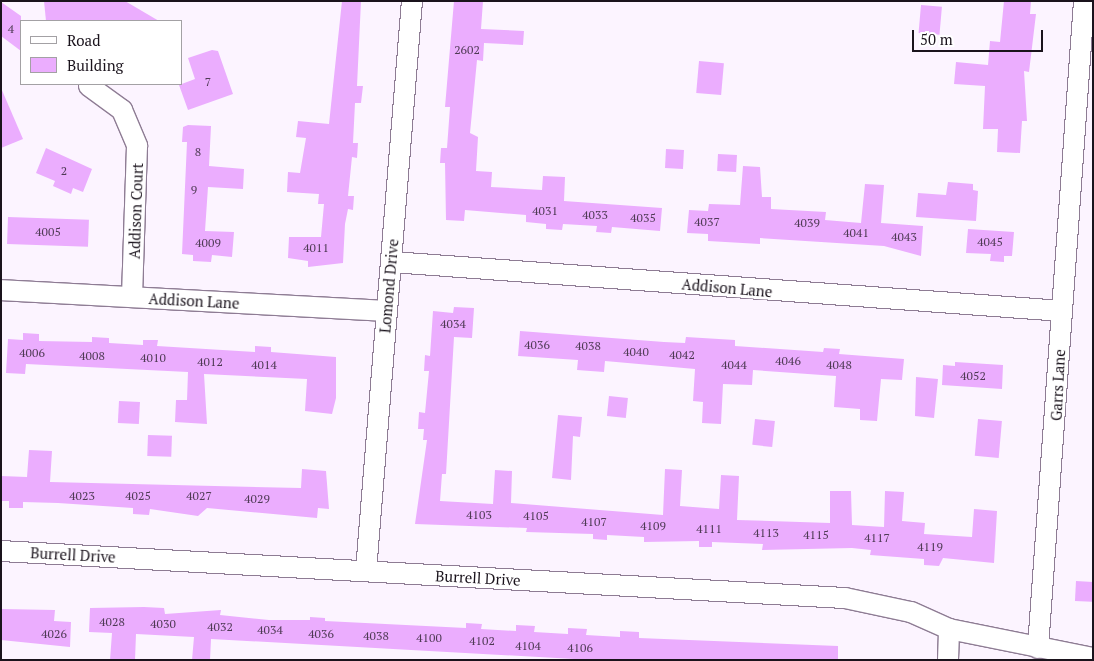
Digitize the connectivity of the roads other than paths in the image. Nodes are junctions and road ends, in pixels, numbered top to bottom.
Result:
1 (412, 1) edge
2 (1084, 1) edge
3 (89, 86) dead end
4 (392, 262) junction
5 (1, 290) edge
6 (132, 298) junction
7 (386, 311) junction
8 (1062, 311) junction
9 (1, 551) edge
10 (366, 571) junction
11 (949, 629) junction
12 (1038, 648) junction
13 (1093, 658) edge
14 (948, 660) edge

1 - 4 street, Lomond Drive
2 - 8 street, Garrs Lane
3 - 6 street, Addison Court
4 - 7 street, Lomond Drive
4 - 8 street, Addison Lane
5 - 6 street, Addison Lane
6 - 7 street, Addison Lane
7 - 10 street, Lomond Drive
8 - 12 street, Garrs Lane
9 - 10 street, Burrell Drive
10 - 11 street, Burrell Drive
11 - 12 street
11 - 14 street
12 - 13 street

